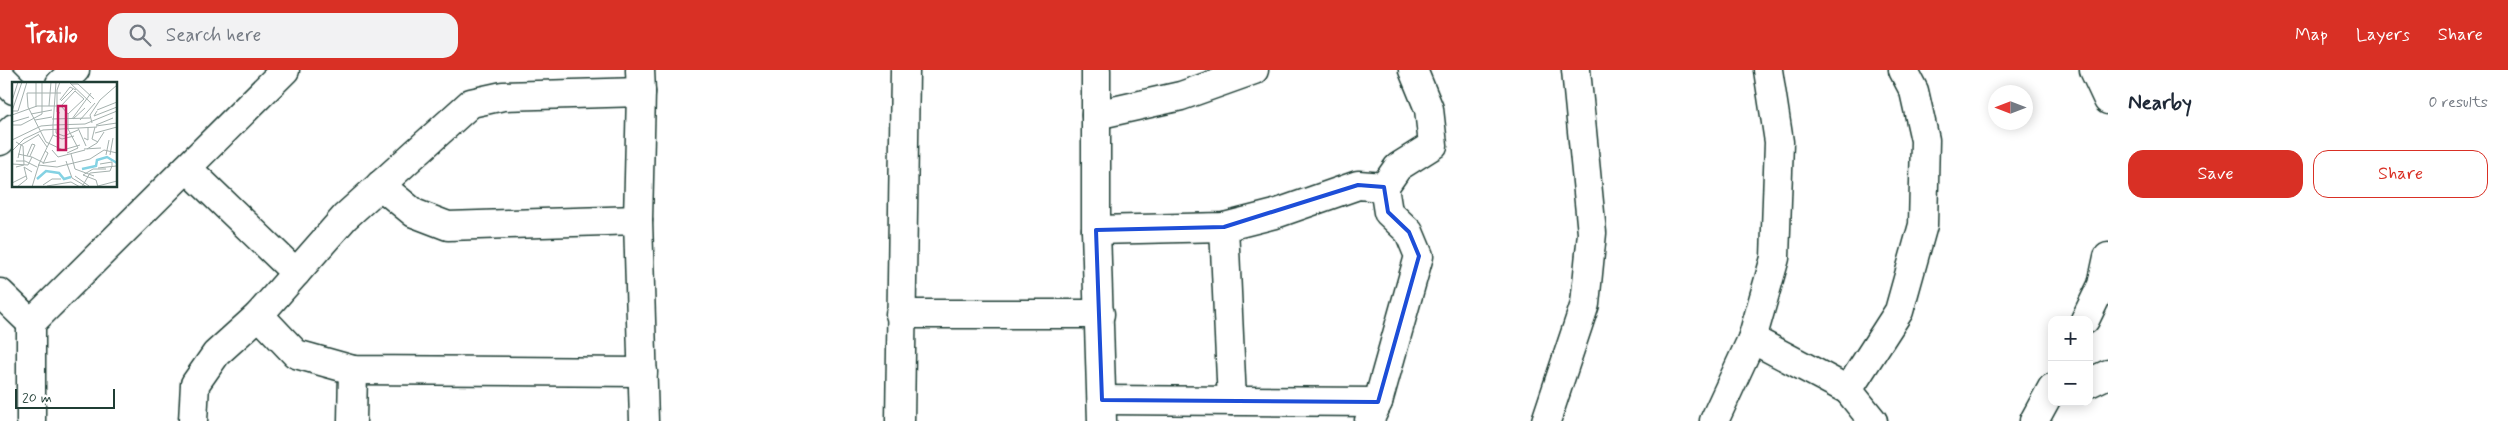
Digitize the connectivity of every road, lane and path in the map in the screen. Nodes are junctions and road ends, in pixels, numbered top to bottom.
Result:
1 (75, 70) edge
2 (285, 70) edge
3 (905, 70) edge
4 (1096, 70) edge
5 (1254, 70) edge
6 (1413, 70) edge
7 (1576, 70) edge
8 (1903, 70) edge
9 (2094, 70) edge
10 (1769, 71) edge
11 (0, 76) edge
12 (640, 81) edge
13 (62, 82) edge
14 (12, 88) edge
15 (2108, 100) edge
16 (1096, 115) junction
17 (12, 130) edge
18 (0, 141) edge
19 (187, 168) junction
20 (380, 185) junction
21 (1384, 187) junction
22 (638, 220) junction
23 (1224, 227) junction
24 (1096, 230) junction
25 (2108, 257) edge
26 (296, 273) junction
27 (0, 293) edge
28 (900, 314) junction
29 (1100, 314) junction
30 (259, 315) junction
31 (2087, 316) edge
32 (31, 323) junction
33 (1752, 339) junction
34 (353, 370) junction
35 (643, 372) junction
36 (2108, 374) edge
37 (2093, 381) edge
38 (1848, 390) junction
39 (1232, 401) junction
40 (1102, 410) edge
41 (1374, 412) edge
42 (1868, 419) edge
43 (31, 421) edge
44 (193, 421) edge
45 (352, 421) edge
46 (644, 421) edge
47 (900, 421) edge
48 (1546, 421) edge
49 (1714, 421) edge

1 - 13 street
2 - 19 street
3 - 28 street
4 - 16 street
5 - 16 street
6 - 21 street
7 - 48 street
8 - 38 street
9 - 15 street
10 - 33 street
11 - 14 street
12 - 20 street
12 - 22 street
16 - 24 street
17 - 18 street
19 - 26 street
19 - 32 street
20 - 22 street
20 - 26 street
21 - 23 street
21 - 41 street
22 - 35 street
23 - 24 street
23 - 39 street
24 - 29 street
25 - 31 street
26 - 30 street
27 - 32 street
28 - 29 street
28 - 47 street
29 - 40 street
30 - 34 street
30 - 44 street
32 - 43 street
33 - 38 street
33 - 49 street
34 - 35 street
34 - 45 street
35 - 46 street
36 - 37 street
38 - 42 street
39 - 40 street
39 - 41 street

